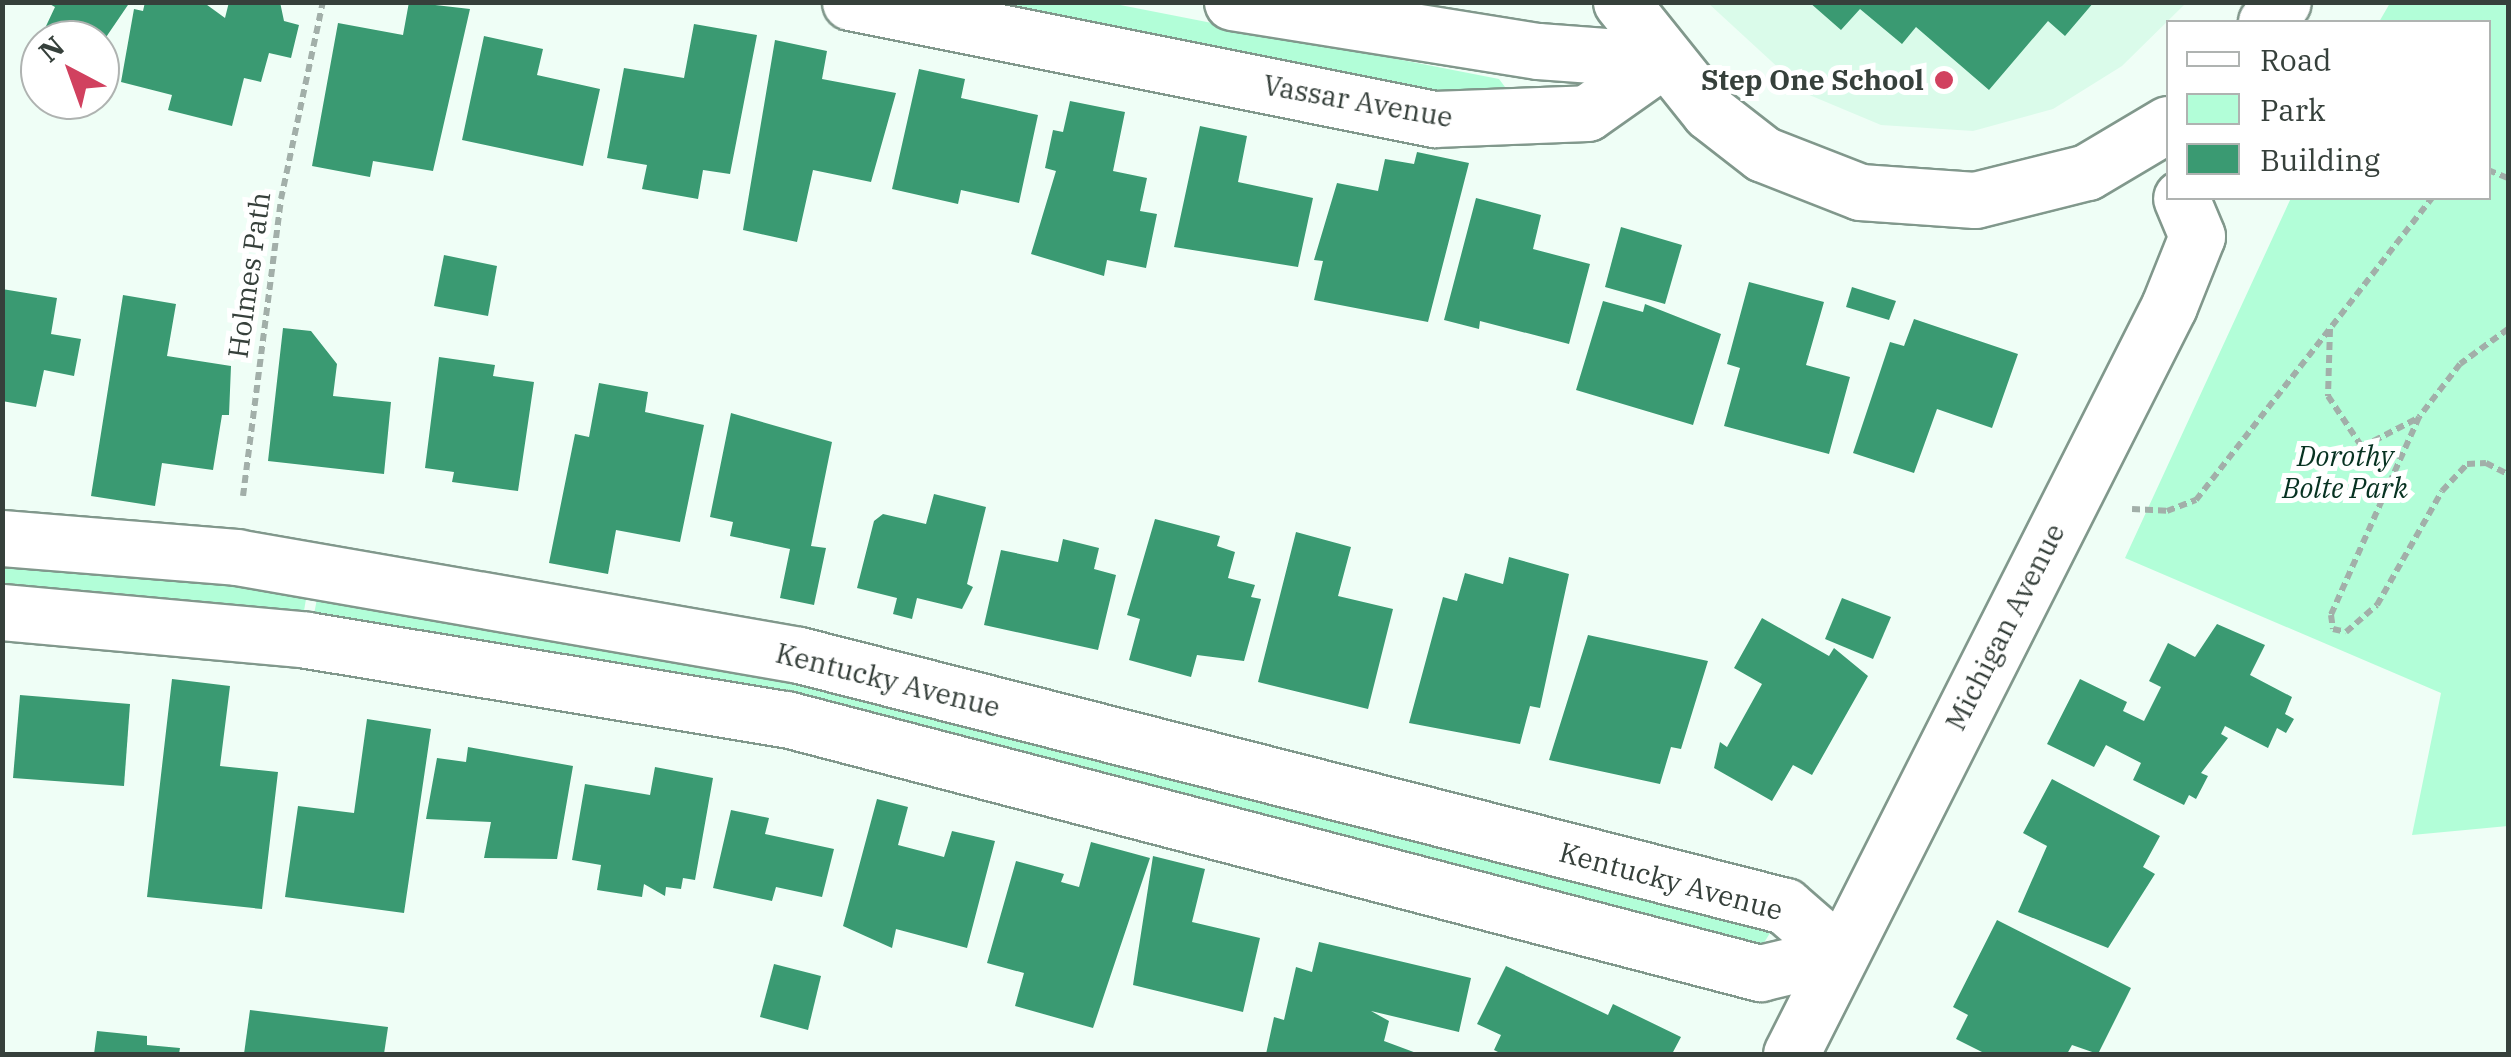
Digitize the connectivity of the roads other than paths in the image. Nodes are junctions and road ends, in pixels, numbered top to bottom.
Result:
1 (850, 2) edge
2 (1232, 2) edge
3 (1622, 2) edge
4 (1662, 60) junction
5 (2162, 146) edge
6 (2183, 200) edge
7 (2, 538) edge
8 (2, 612) edge
9 (1840, 954) junction
10 (1791, 1054) edge

1 - 4 street, Vassar Avenue
2 - 4 street
3 - 4 street
4 - 5 street
6 - 9 street, Michigan Avenue
7 - 9 street, Kentucky Avenue
8 - 9 street, Kentucky Avenue
9 - 10 street, Michigan Avenue

